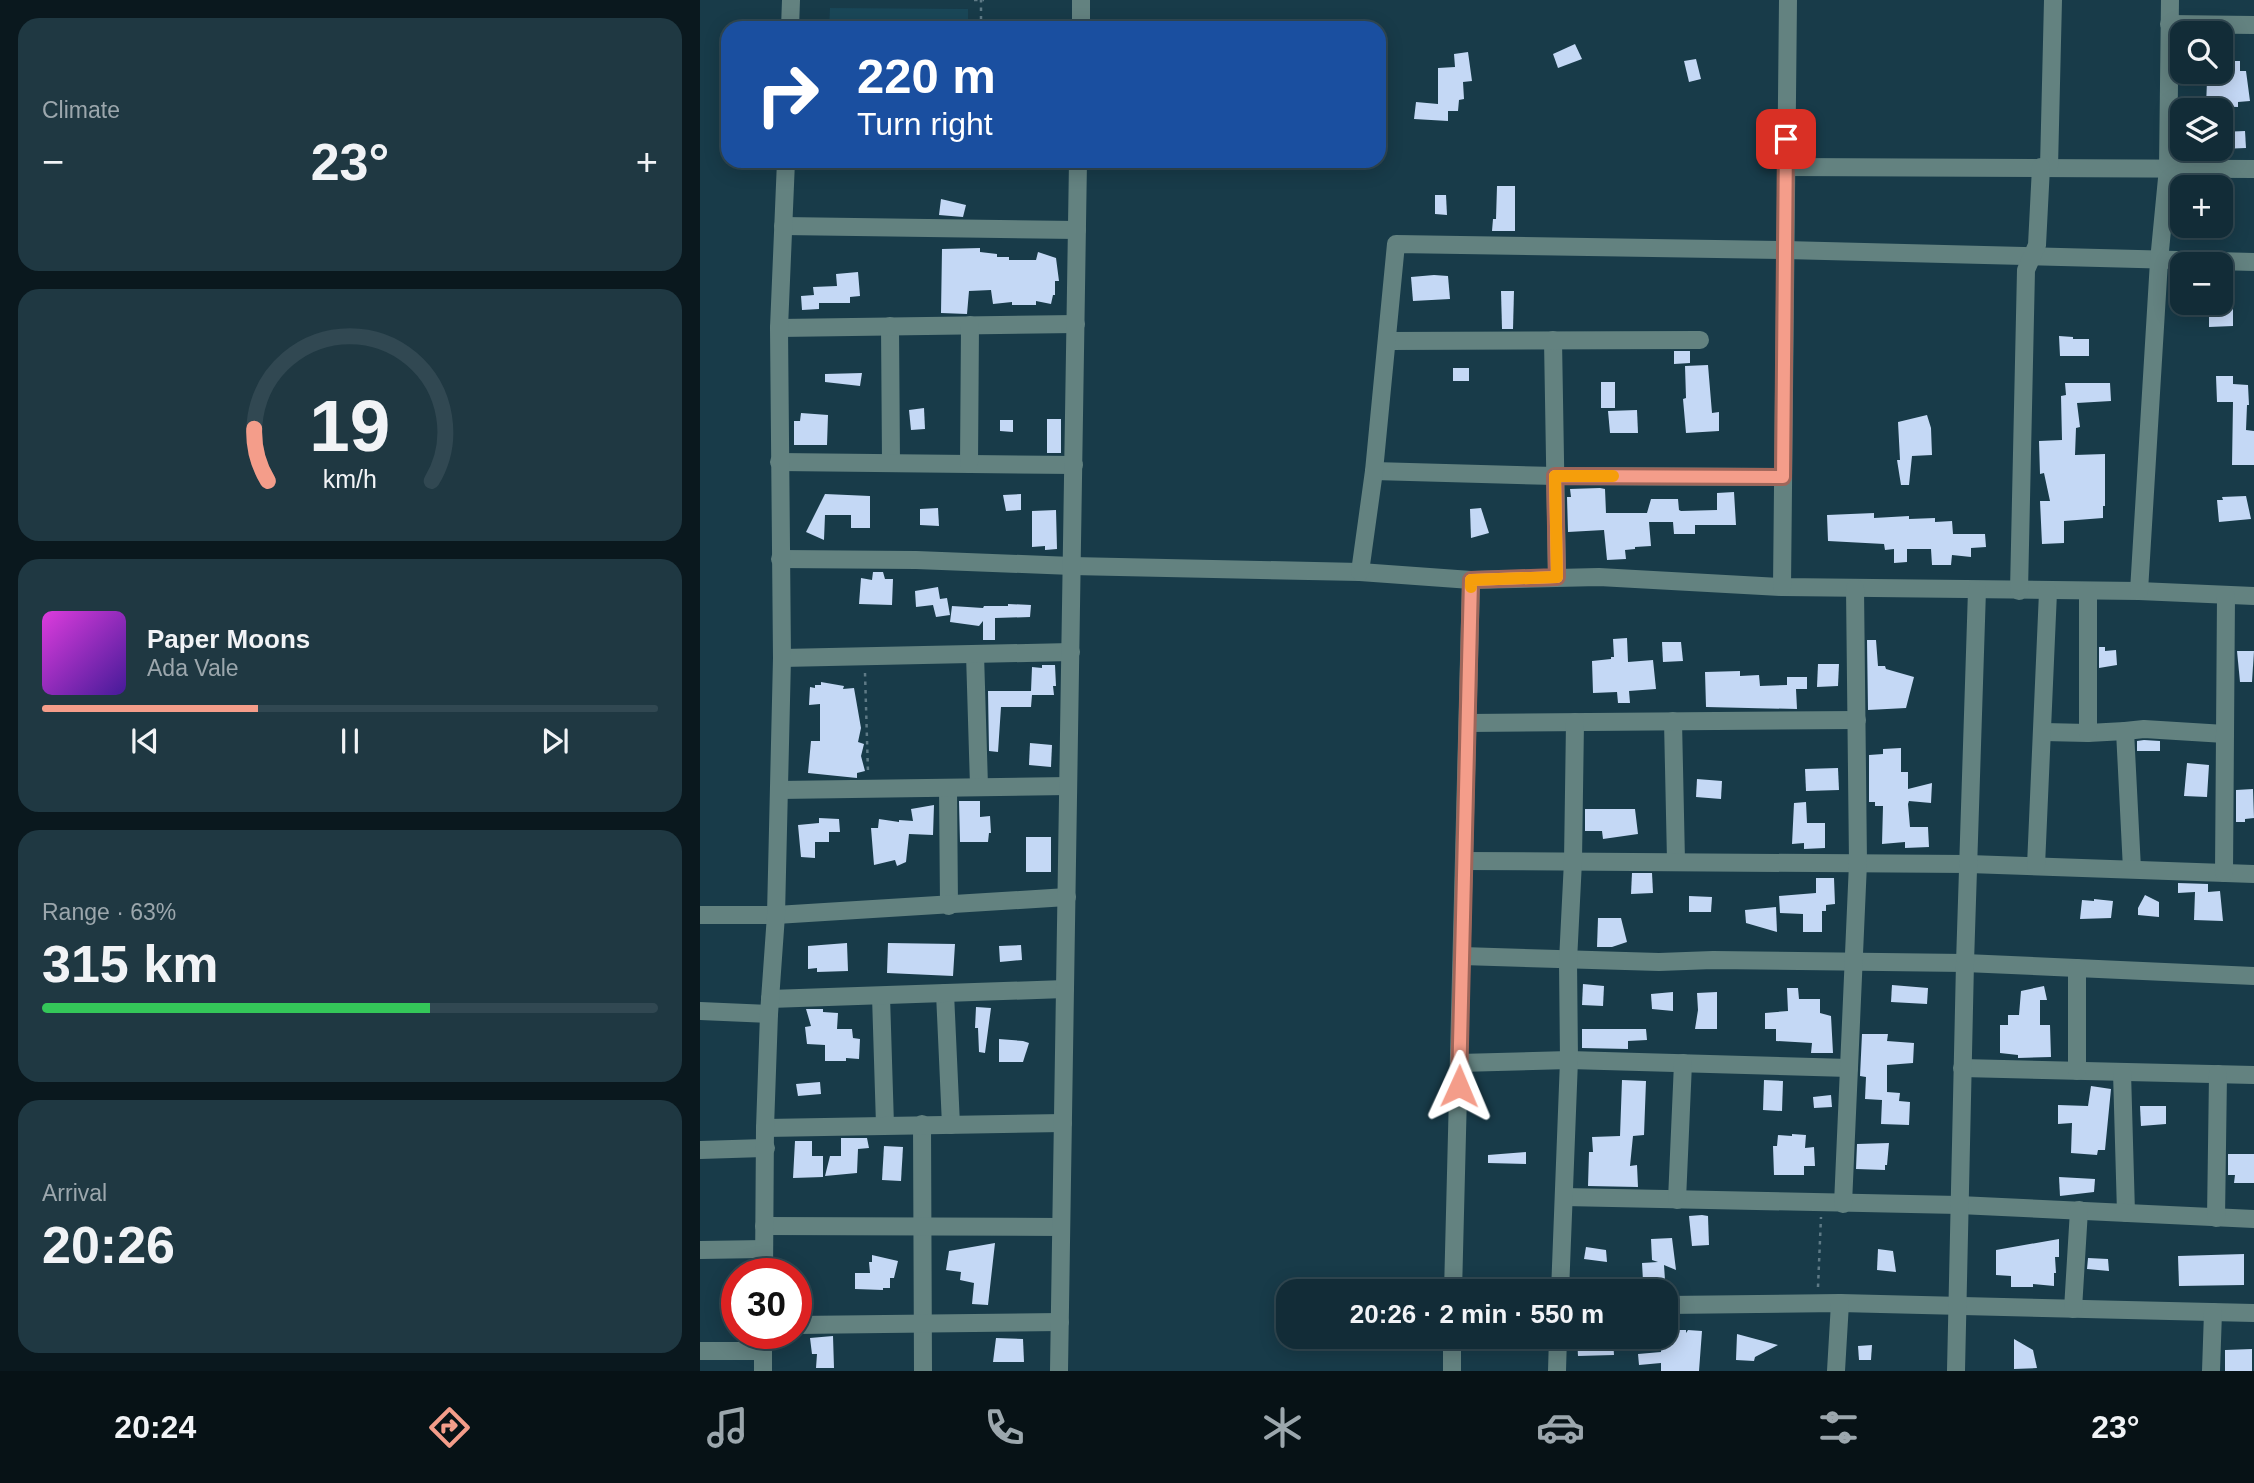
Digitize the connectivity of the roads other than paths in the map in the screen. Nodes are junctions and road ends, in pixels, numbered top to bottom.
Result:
1 (791, 0) edge
2 (1081, 0) edge
3 (1788, 0) edge
4 (2053, 0) edge
5 (2170, 0) edge
6 (790, 21) edge
7 (1080, 21) edge
8 (2169, 24) junction
9 (2254, 25) edge
10 (1786, 167) junction
11 (2045, 167) junction
12 (786, 168) edge
13 (1078, 168) edge
14 (2168, 168) junction
15 (2254, 169) edge
16 (783, 226) junction
17 (1077, 230) junction
18 (1785, 250) junction
19 (2033, 257) junction
20 (2159, 261) junction
21 (2254, 262) edge
22 (1076, 324) junction
23 (970, 325) junction
24 (890, 326) junction
25 (779, 328) junction
26 (1553, 340) junction
27 (1700, 340) dead end
28 (1388, 341) junction
29 (779, 462) junction
30 (891, 463) junction
31 (969, 464) junction
32 (1074, 465) junction
33 (1374, 471) junction
34 (1555, 476) junction
35 (1783, 477) junction
36 (780, 559) junction
37 (1072, 566) junction
38 (1360, 572) junction
39 (1557, 577) junction
40 (1471, 580) junction
41 (1782, 587) junction
42 (1855, 588) junction
43 (1977, 590) junction
44 (2019, 591) junction
45 (2088, 591) junction
46 (2139, 591) junction
47 (2048, 592) junction
48 (2226, 596) junction
49 (2254, 596) edge
50 (1071, 652) junction
51 (975, 654) junction
52 (782, 658) junction
53 (1857, 720) junction
54 (1673, 721) junction
55 (1575, 722) junction
56 (1468, 723) junction
57 (2125, 731) junction
58 (2043, 732) junction
59 (2088, 733) junction
60 (2225, 734) junction
61 (979, 786) junction
62 (1069, 786) junction
63 (948, 788) junction
64 (779, 790) junction
65 (1464, 861) junction
66 (1573, 861) junction
67 (1676, 861) junction
68 (1858, 863) junction
69 (1969, 864) junction
70 (2036, 866) junction
71 (2132, 869) junction
72 (2224, 873) junction
73 (2254, 874) edge
74 (1067, 897) junction
75 (949, 906) junction
76 (700, 915) edge
77 (776, 915) junction
78 (1462, 956) junction
79 (1568, 961) junction
80 (1854, 962) junction
81 (1965, 963) junction
82 (2077, 968) junction
83 (2254, 976) edge
84 (1065, 989) junction
85 (945, 993) junction
86 (881, 996) junction
87 (769, 1007) junction
88 (700, 1011) edge
89 (1569, 1060) junction
90 (1459, 1063) junction
91 (1683, 1063) junction
92 (1849, 1068) junction
93 (1962, 1068) junction
94 (2077, 1071) junction
95 (2122, 1072) junction
96 (2218, 1074) junction
97 (2254, 1074) edge
98 (1063, 1123) junction
99 (922, 1124) junction
100 (885, 1125) junction
101 (951, 1125) junction
102 (765, 1128) junction
103 (766, 1149) junction
104 (700, 1150) edge
105 (1564, 1197) junction
106 (1677, 1200) junction
107 (1843, 1203) junction
108 (1959, 1205) junction
109 (2078, 1210) junction
110 (2126, 1213) junction
111 (2216, 1218) junction
112 (2254, 1219) edge
113 (764, 1226) junction
114 (922, 1226) junction
115 (1062, 1227) junction
116 (764, 1249) junction
117 (700, 1250) edge
118 (764, 1258) edge
119 (1454, 1279) edge
120 (1561, 1279) edge
121 (1840, 1303) junction
122 (1678, 1305) edge
123 (1957, 1307) junction
124 (2073, 1309) junction
125 (2213, 1312) junction
126 (2254, 1313) edge
127 (1060, 1322) junction
128 (922, 1324) junction
129 (812, 1325) edge
130 (721, 1348) edge
131 (763, 1349) edge
132 (1452, 1349) edge
133 (1558, 1349) edge
134 (700, 1351) edge
135 (763, 1371) edge
136 (923, 1371) edge
137 (1059, 1371) edge
138 (1452, 1371) edge
139 (1557, 1371) edge
140 (1836, 1371) edge
141 (1956, 1371) edge
142 (2211, 1371) edge

1 - 6 street
2 - 7 street
3 - 10 street
4 - 11 street
5 - 8 street
8 - 9 street
8 - 14 street
10 - 11 street
10 - 18 street
11 - 14 street
11 - 19 street
12 - 16 street
13 - 17 street
14 - 15 street
14 - 20 street
16 - 17 street
16 - 25 street
17 - 22 street
18 - 19 street
18 - 28 street
18 - 35 street
19 - 20 street
19 - 44 street
20 - 21 street
20 - 46 street
22 - 23 street
22 - 32 street
23 - 24 street
23 - 31 street
24 - 25 street
24 - 30 street
25 - 29 street
26 - 27 street
26 - 28 street
26 - 34 street
28 - 33 street
29 - 30 street
29 - 36 street
30 - 31 street
31 - 32 street
32 - 37 street
33 - 34 street
33 - 38 street
34 - 35 street
34 - 39 street
35 - 41 street
36 - 37 street
36 - 52 street
37 - 38 street
37 - 50 street
38 - 40 street
39 - 40 street
39 - 41 street
40 - 56 street
41 - 42 street
42 - 43 street
42 - 53 street
43 - 44 street
43 - 69 street
44 - 47 street
45 - 46 street
45 - 47 street
45 - 59 street
46 - 48 street
47 - 58 street
48 - 49 street
48 - 60 street
50 - 51 street
50 - 62 street
51 - 52 street
51 - 61 street
52 - 64 street
53 - 54 street
53 - 68 street
54 - 55 street
54 - 67 street
55 - 56 street
55 - 66 street
56 - 65 street
57 - 59 street
57 - 60 street
57 - 71 street
58 - 59 street
58 - 70 street
60 - 72 street
61 - 62 street
61 - 63 street
62 - 74 street
63 - 64 street
63 - 75 street
64 - 77 street
65 - 66 street
65 - 78 street
66 - 67 street
66 - 79 street
67 - 68 street
68 - 69 street
68 - 80 street
69 - 70 street
69 - 81 street
70 - 71 street
71 - 72 street
72 - 73 street
74 - 75 street
74 - 84 street
75 - 77 street
76 - 77 street
77 - 87 street
78 - 79 street
78 - 90 street
79 - 80 street
79 - 89 street
80 - 81 street
80 - 92 street
81 - 82 street
81 - 93 street
82 - 83 street
82 - 94 street
84 - 85 street
84 - 98 street
85 - 86 street
85 - 101 street
86 - 87 street
86 - 100 street
87 - 88 street
87 - 102 street
89 - 90 street
89 - 91 street
89 - 105 street
90 - 119 street
91 - 92 street
91 - 106 street
92 - 107 street
93 - 94 street
93 - 108 street
94 - 95 street
95 - 96 street
95 - 110 street
96 - 97 street
96 - 111 street
98 - 101 street
98 - 115 street
99 - 100 street
99 - 101 street
99 - 114 street
100 - 102 street
102 - 103 street
103 - 104 street
103 - 113 street
105 - 106 street
105 - 120 street
106 - 107 street
107 - 108 street
108 - 109 street
108 - 123 street
109 - 110 street
109 - 124 street
110 - 111 street
111 - 112 street
113 - 114 street
113 - 116 street
114 - 115 street
114 - 128 street
115 - 127 street
116 - 117 street
116 - 118 street
121 - 122 street
121 - 123 street
121 - 140 street
123 - 124 street
123 - 141 street
124 - 125 street
125 - 126 street
125 - 142 street
127 - 128 street
127 - 137 street
128 - 129 street
128 - 136 street
130 - 134 street
131 - 135 street
132 - 138 street
133 - 139 street

